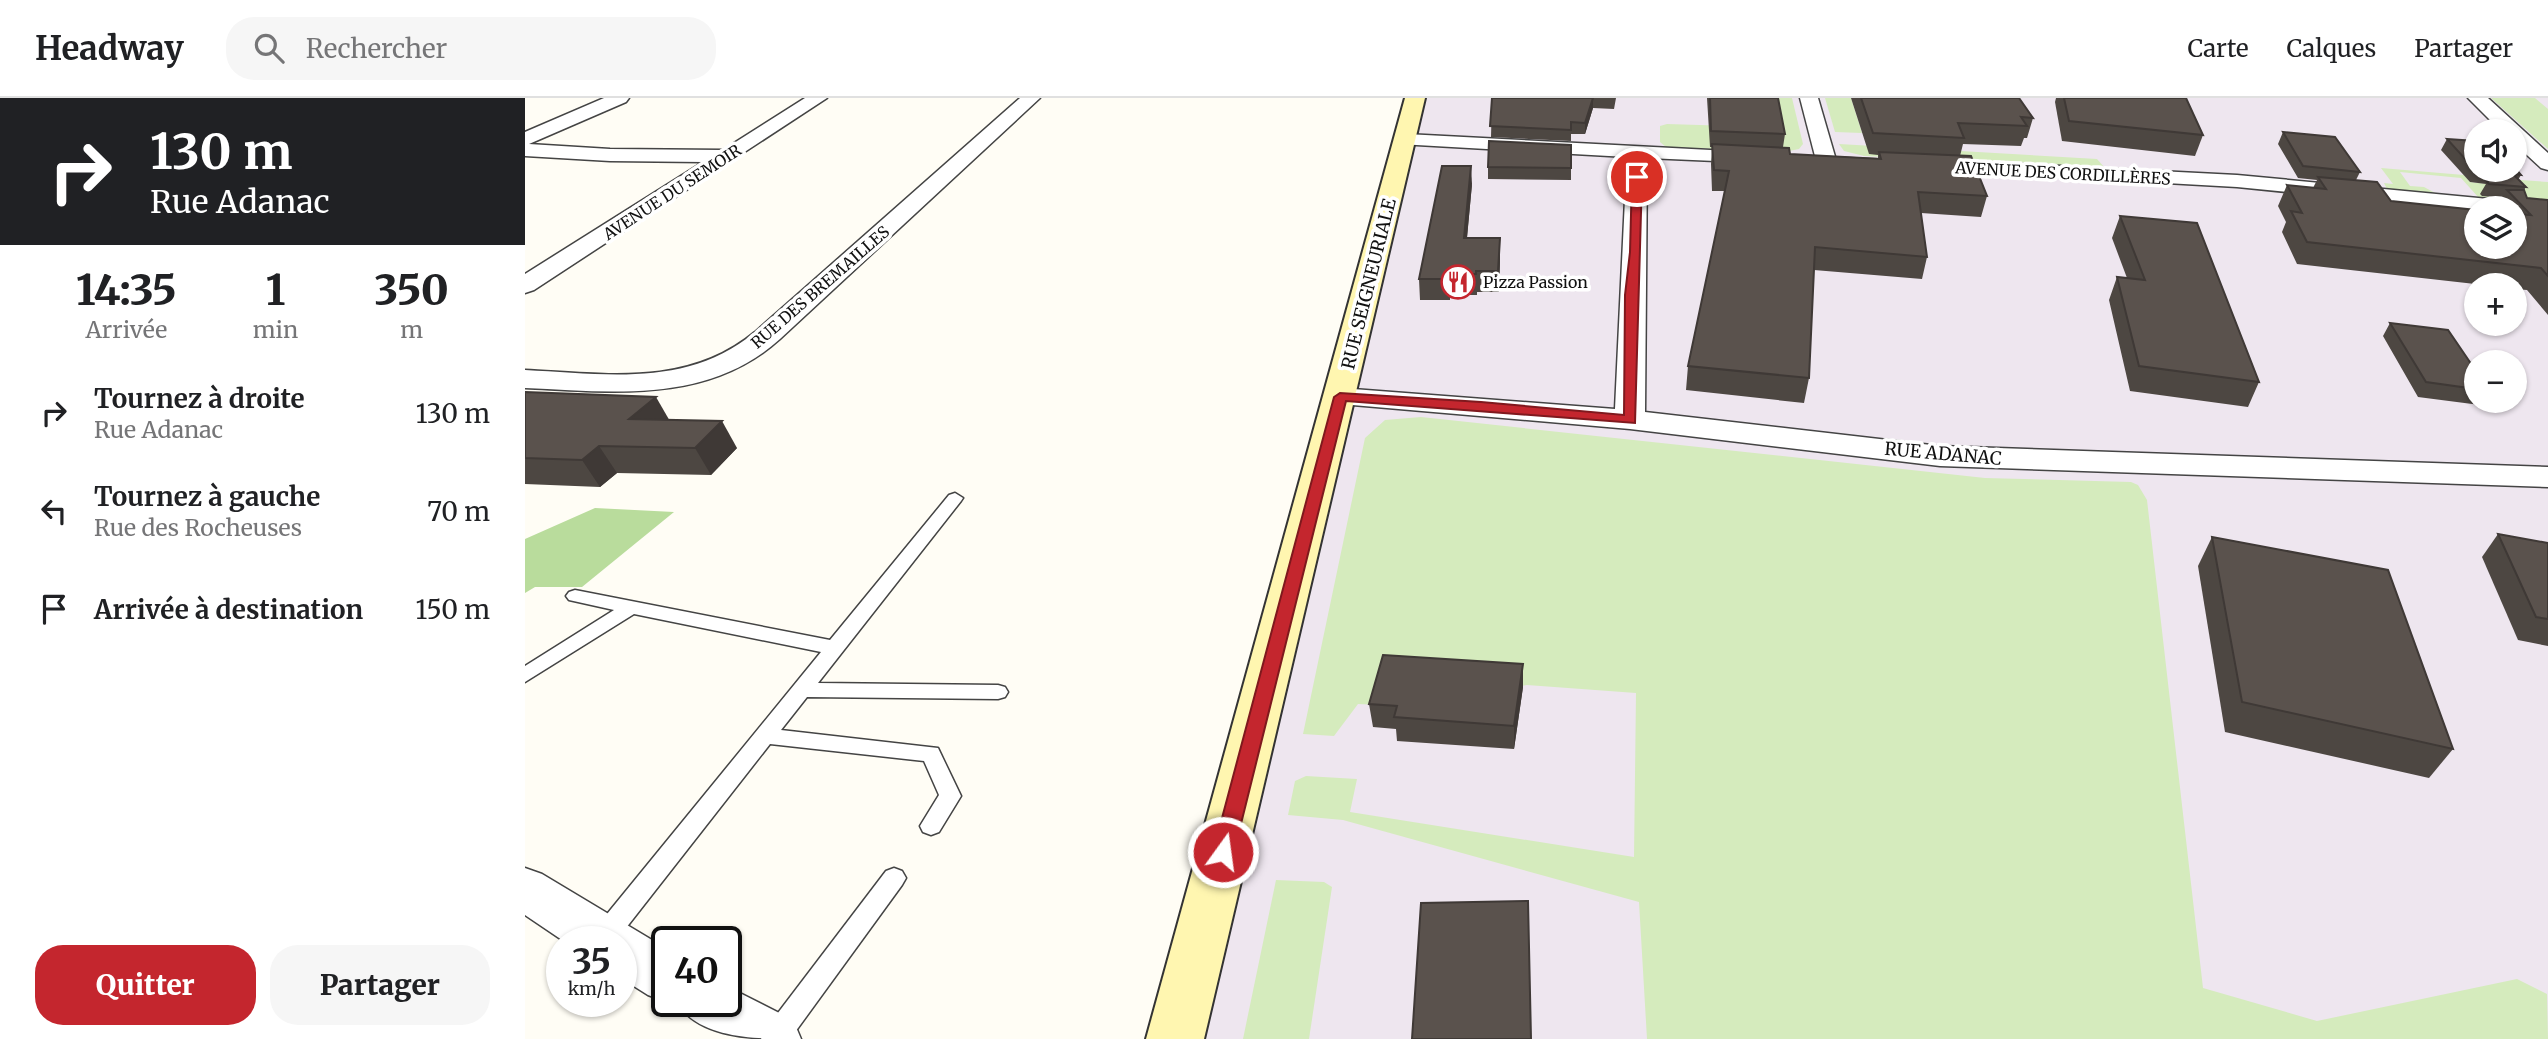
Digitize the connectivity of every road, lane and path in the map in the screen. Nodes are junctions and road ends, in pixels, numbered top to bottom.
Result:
1 (620, 98) edge
2 (818, 98) edge
3 (1031, 98) edge
4 (1415, 98) edge
5 (1809, 98) edge
6 (2477, 98) edge
7 (2500, 119) edge
8 (525, 139) edge
9 (1406, 140) junction
10 (2527, 144) edge
11 (525, 150) edge
12 (1637, 152) junction
13 (726, 156) junction
14 (1826, 160) junction
15 (1853, 162) edge
16 (2548, 164) edge
17 (1908, 165) edge
18 (2464, 204) edge
19 (525, 285) edge
20 (525, 379) edge
21 (1340, 397) junction
22 (1630, 420) junction
23 (2548, 477) edge
24 (955, 498) dead end
25 (575, 596) dead end
26 (632, 607) junction
27 (835, 648) junction
28 (525, 674) edge
29 (802, 690) junction
30 (998, 692) dead end
31 (764, 736) junction
32 (931, 826) dead end
33 (894, 878) dead end
34 (525, 889) edge
35 (584, 926) edge
36 (624, 926) edge
37 (729, 1017) edge
38 (773, 1039) edge
39 (1175, 1039) edge

1 - 8 street
2 - 13 street, AVENUE DU SEMOIR
3 - 20 street, RUE DES BREMAILLES
4 - 9 street, RUE SEIGNEURIALE
5 - 14 street
6 - 7 street
9 - 12 street
9 - 21 street, RUE SEIGNEURIALE
10 - 16 street
11 - 13 street
12 - 14 street
12 - 22 street
13 - 19 street, AVENUE DU SEMOIR
14 - 15 street
17 - 18 street, AVENUE DES CORDILLÈRES
21 - 22 street, RUE ADANAC
21 - 39 street, RUE SEIGNEURIALE
22 - 23 street, RUE ADANAC
24 - 27 lane
25 - 26 lane
26 - 27 lane
26 - 28 lane
27 - 29 lane
29 - 30 lane
29 - 31 lane
31 - 32 lane
31 - 36 lane
33 - 38 lane
34 - 35 street
37 - 38 street

